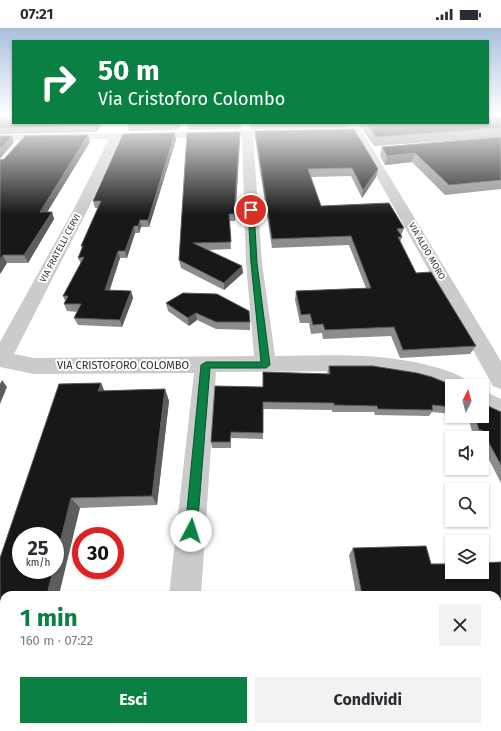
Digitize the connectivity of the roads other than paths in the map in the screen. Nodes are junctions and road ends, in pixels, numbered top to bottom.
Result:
1 (110, 148) edge
2 (248, 148) edge
3 (374, 148) edge
4 (1, 359) edge
5 (206, 365) junction
6 (266, 365) junction
7 (445, 379) edge
8 (501, 380) edge
9 (489, 403) edge
10 (501, 410) edge
11 (185, 591) edge

1 - 4 street, VIA FRATELLI CERVI
2 - 6 street
3 - 8 street, VIA ALDO MORO
4 - 5 street, VIA CRISTOFORO COLOMBO
5 - 6 street, VIA CRISTOFORO COLOMBO
5 - 11 street
6 - 7 street, VIA CRISTOFORO COLOMBO
9 - 10 street

